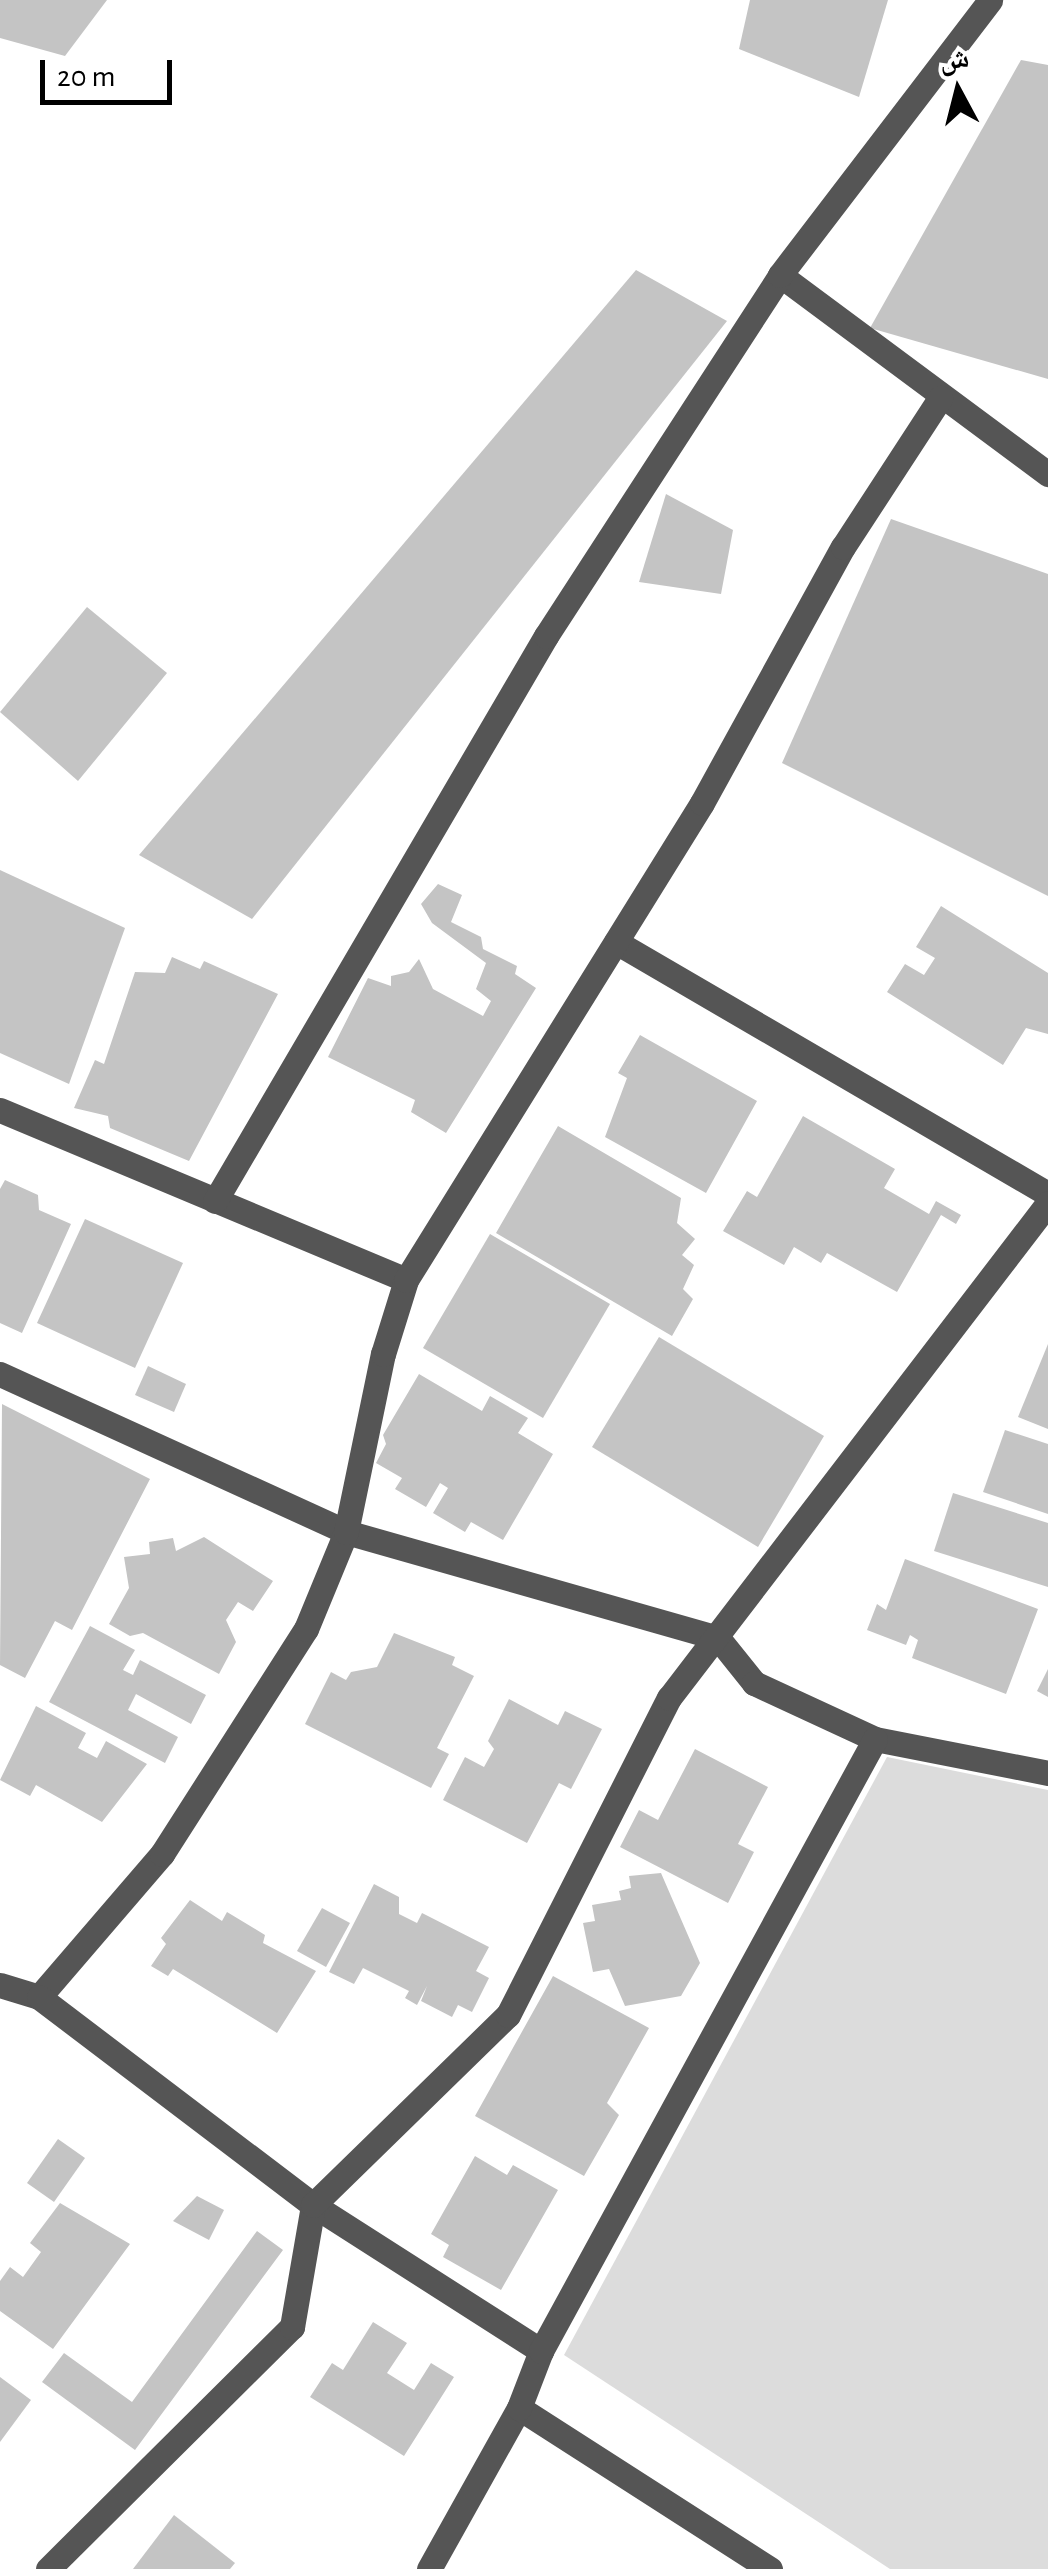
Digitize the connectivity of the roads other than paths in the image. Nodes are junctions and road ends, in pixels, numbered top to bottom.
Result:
1 (990, 0) edge
2 (780, 276) junction
3 (940, 398) junction
4 (1048, 474) edge
5 (616, 942) junction
6 (0, 1110) edge
7 (1048, 1194) edge
8 (215, 1202) junction
9 (1048, 1203) edge
10 (406, 1280) junction
11 (0, 1374) edge
12 (346, 1532) junction
13 (718, 1638) junction
14 (875, 1739) junction
15 (1048, 1773) edge
16 (0, 1985) edge
17 (40, 1997) junction
18 (313, 2205) junction
19 (542, 2351) junction
20 (520, 2408) junction
21 (48, 2569) edge
22 (428, 2569) edge
23 (770, 2569) edge

1 - 2 street
2 - 3 street
2 - 8 street
3 - 4 street
3 - 5 street
5 - 7 street
5 - 10 street
6 - 8 street
8 - 10 street
9 - 13 street
10 - 12 street
11 - 12 street
12 - 13 street
12 - 17 street
13 - 14 street
13 - 18 street
14 - 15 street
14 - 19 street
16 - 17 street
17 - 18 street
18 - 19 street
18 - 21 street
19 - 20 street
20 - 22 street
20 - 23 street

